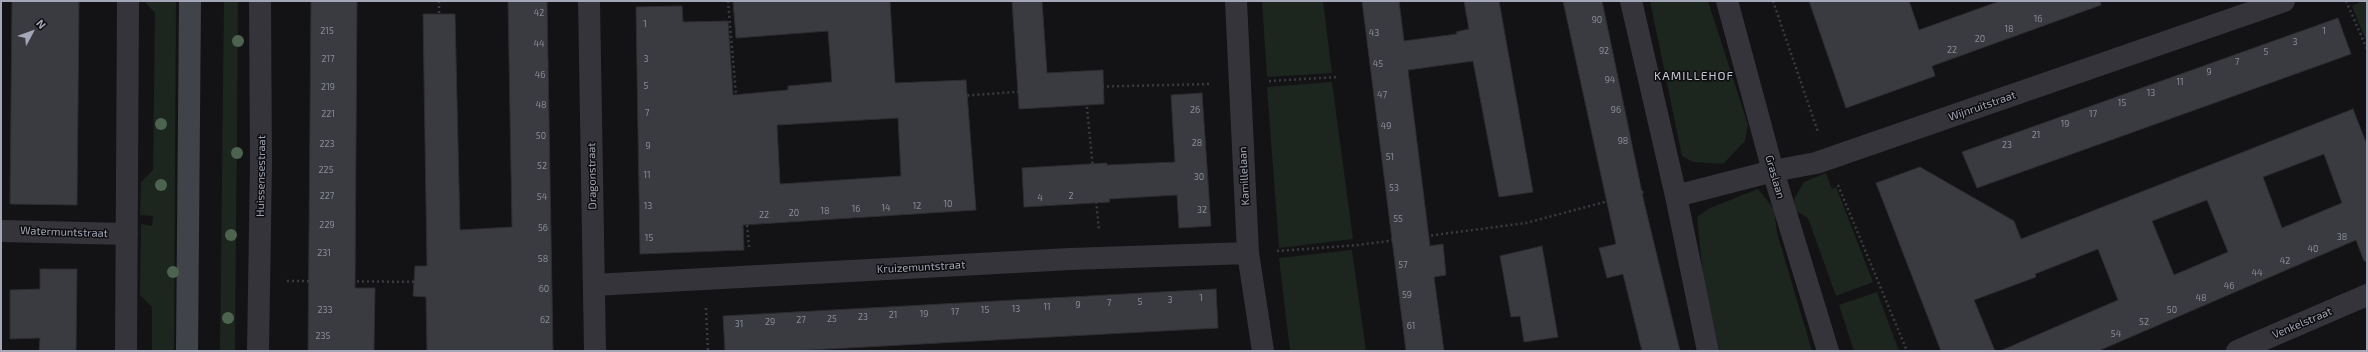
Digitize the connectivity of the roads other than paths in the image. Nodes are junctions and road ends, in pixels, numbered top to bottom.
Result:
1 (128, 1) edge
2 (190, 1) edge
3 (260, 1) edge
4 (589, 1) edge
5 (1236, 1) edge
6 (1631, 1) edge
7 (1727, 1) edge
8 (2284, 1) edge
9 (1773, 171) junction
10 (1674, 190) junction
11 (1, 231) edge
12 (127, 234) junction
13 (1248, 253) junction
14 (594, 285) junction
15 (2367, 295) edge
16 (126, 351) edge
17 (187, 351) edge
18 (258, 351) edge
19 (595, 351) edge
20 (1263, 351) edge
21 (1708, 351) edge
22 (1828, 351) edge
23 (2237, 351) edge

1 - 12 street
2 - 17 street
3 - 18 street, Huissensestraat
4 - 14 street, Dragonstraat
5 - 13 street, Kamillelaan
6 - 10 street
7 - 9 street, Graslaan
8 - 9 street, Wijnruitstraat
9 - 10 street, Wijnruitstraat
9 - 22 street, Graslaan
10 - 21 street
11 - 12 street, Watermuntstraat
12 - 16 street
13 - 14 street, Kruizemuntstraat
13 - 20 street, Kamillelaan
14 - 19 street, Dragonstraat
15 - 23 street, Venkelstraat

